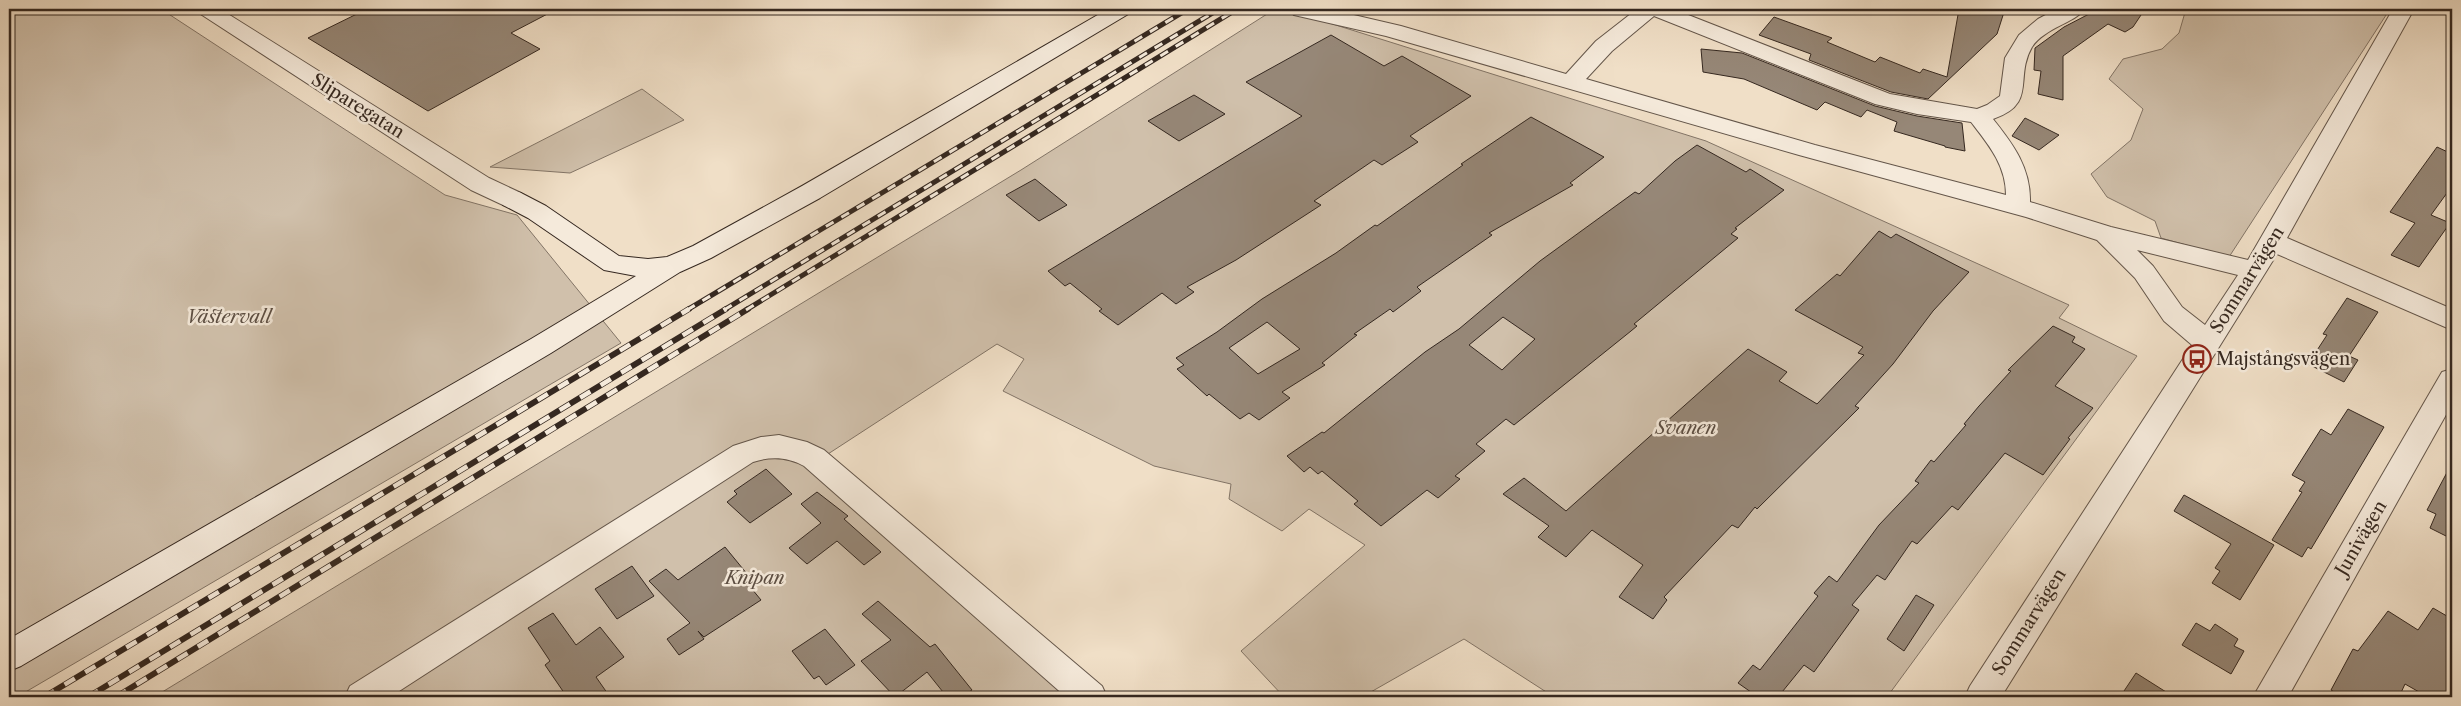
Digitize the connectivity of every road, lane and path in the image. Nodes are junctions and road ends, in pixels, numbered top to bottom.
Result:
1 (206, 9) edge
2 (1123, 9) edge
3 (1650, 9) edge
4 (1655, 9) edge
5 (2074, 9) edge
6 (2404, 9) edge
7 (1301, 11) dead end
8 (1624, 29) junction
9 (1722, 36) junction
10 (1571, 82) junction
11 (1978, 116) junction
12 (2018, 207) junction
13 (2107, 234) junction
14 (2272, 242) junction
15 (671, 266) junction
16 (2254, 270) junction
17 (2452, 320) edge
18 (2208, 343) junction
19 (2452, 380) edge
20 (9, 656) edge
21 (362, 697) edge
22 (1090, 697) edge
23 (1982, 697) edge
24 (2270, 697) edge

1 - 15 street, Sliparegatan
2 - 15 street
3 - 8 street
4 - 9 street
5 - 11 street
6 - 14 street, Sommarvägen
7 - 10 street
8 - 9 street
8 - 10 street
9 - 11 street
10 - 12 street
11 - 12 street
12 - 13 street
13 - 16 street
13 - 18 street
14 - 16 street, Sommarvägen
14 - 17 street
15 - 20 street
16 - 18 street, Sommarvägen
18 - 23 street, Sommarvägen
19 - 24 street, Junivägen
21 - 22 street

